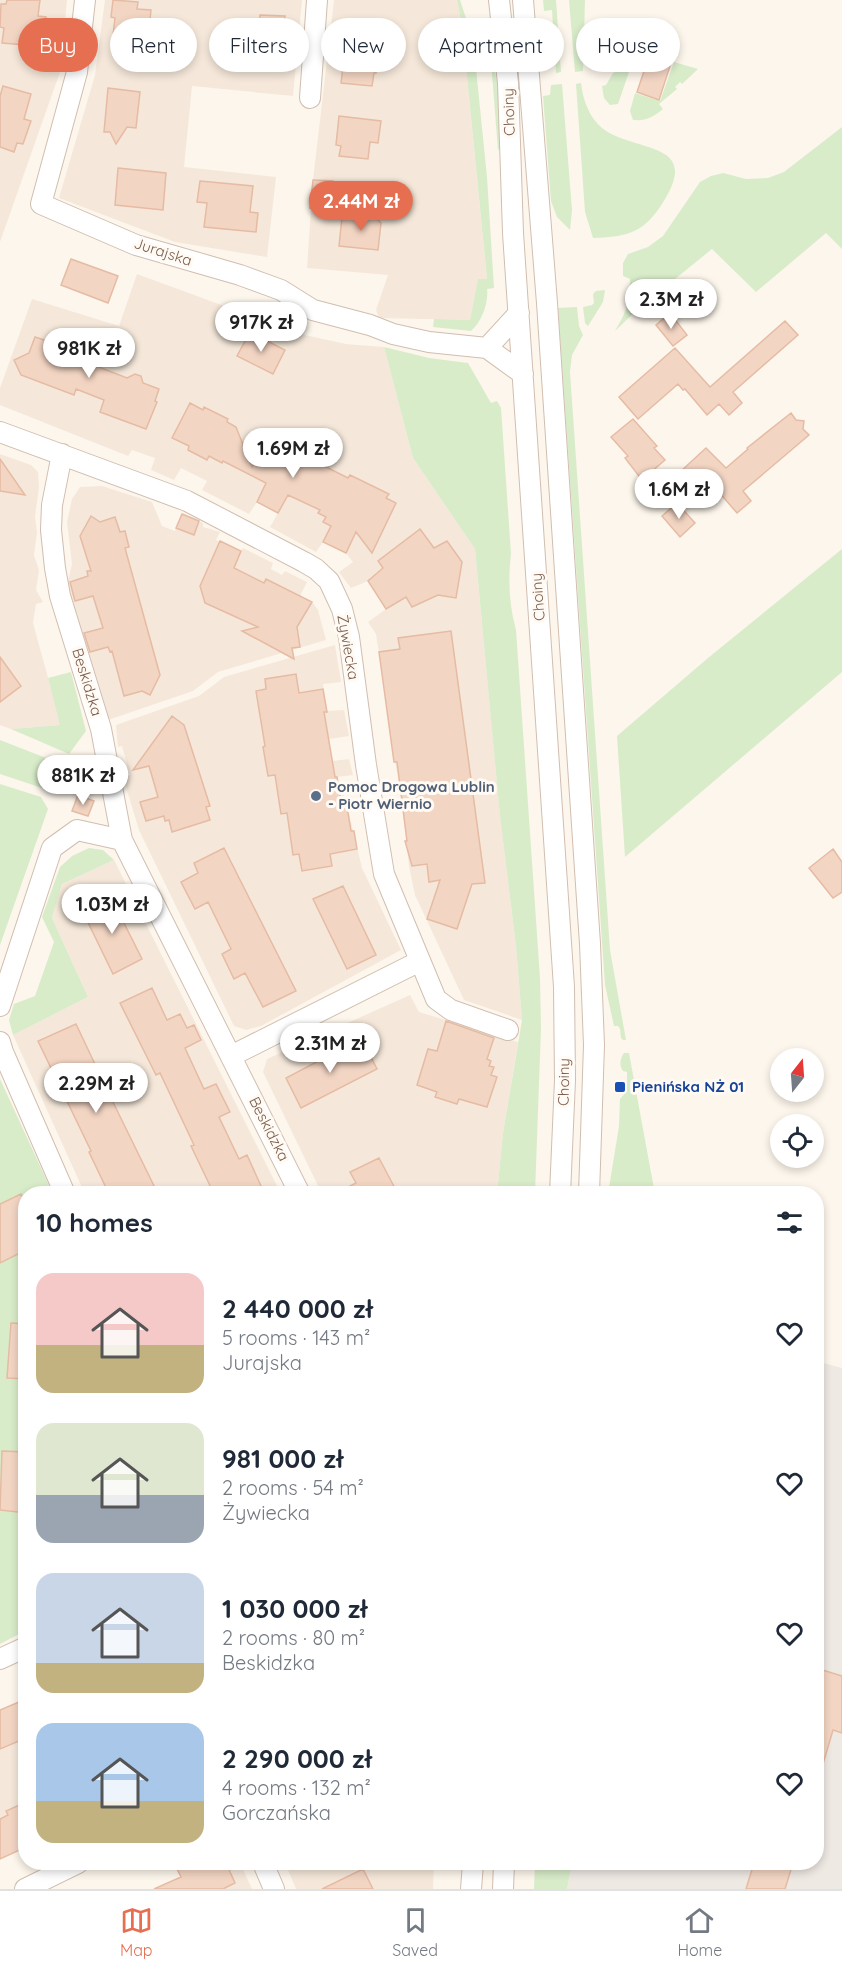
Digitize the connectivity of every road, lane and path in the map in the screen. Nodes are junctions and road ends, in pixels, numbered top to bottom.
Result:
1 (85, 0) edge
2 (317, 0) edge
3 (499, 0) edge
4 (523, 0) edge
5 (310, 98) dead end
6 (519, 313) junction
7 (487, 348) junction
8 (523, 374) junction
9 (0, 432) edge
10 (62, 454) junction
11 (122, 840) junction
12 (420, 962) junction
13 (0, 1006) edge
14 (508, 1030) dead end
15 (0, 1041) edge
16 (231, 1056) junction
17 (62, 1186) edge
18 (296, 1186) edge
19 (560, 1186) edge
20 (589, 1186) edge
21 (18, 1651) edge
22 (0, 1659) edge
23 (64, 1870) edge
24 (265, 1870) edge
25 (472, 1870) edge
26 (504, 1870) edge
27 (25, 1889) edge
28 (274, 1889) edge
29 (471, 1889) edge
30 (503, 1889) edge

1 - 7 street, Jurajska
2 - 5 street
3 - 6 street, Choiny
4 - 20 street, Choiny
6 - 7 street
6 - 8 street, Choiny
7 - 8 street, Jurajska
8 - 19 street, Choiny
9 - 10 street, Żywiecka
10 - 11 street, Beskidzka
10 - 12 street, Żywiecka
11 - 13 street
11 - 16 street, Beskidzka
12 - 14 street, Żywiecka
12 - 16 street
15 - 17 street
16 - 18 street, Beskidzka
21 - 22 street
23 - 27 street
24 - 28 street
25 - 29 street
26 - 30 street

